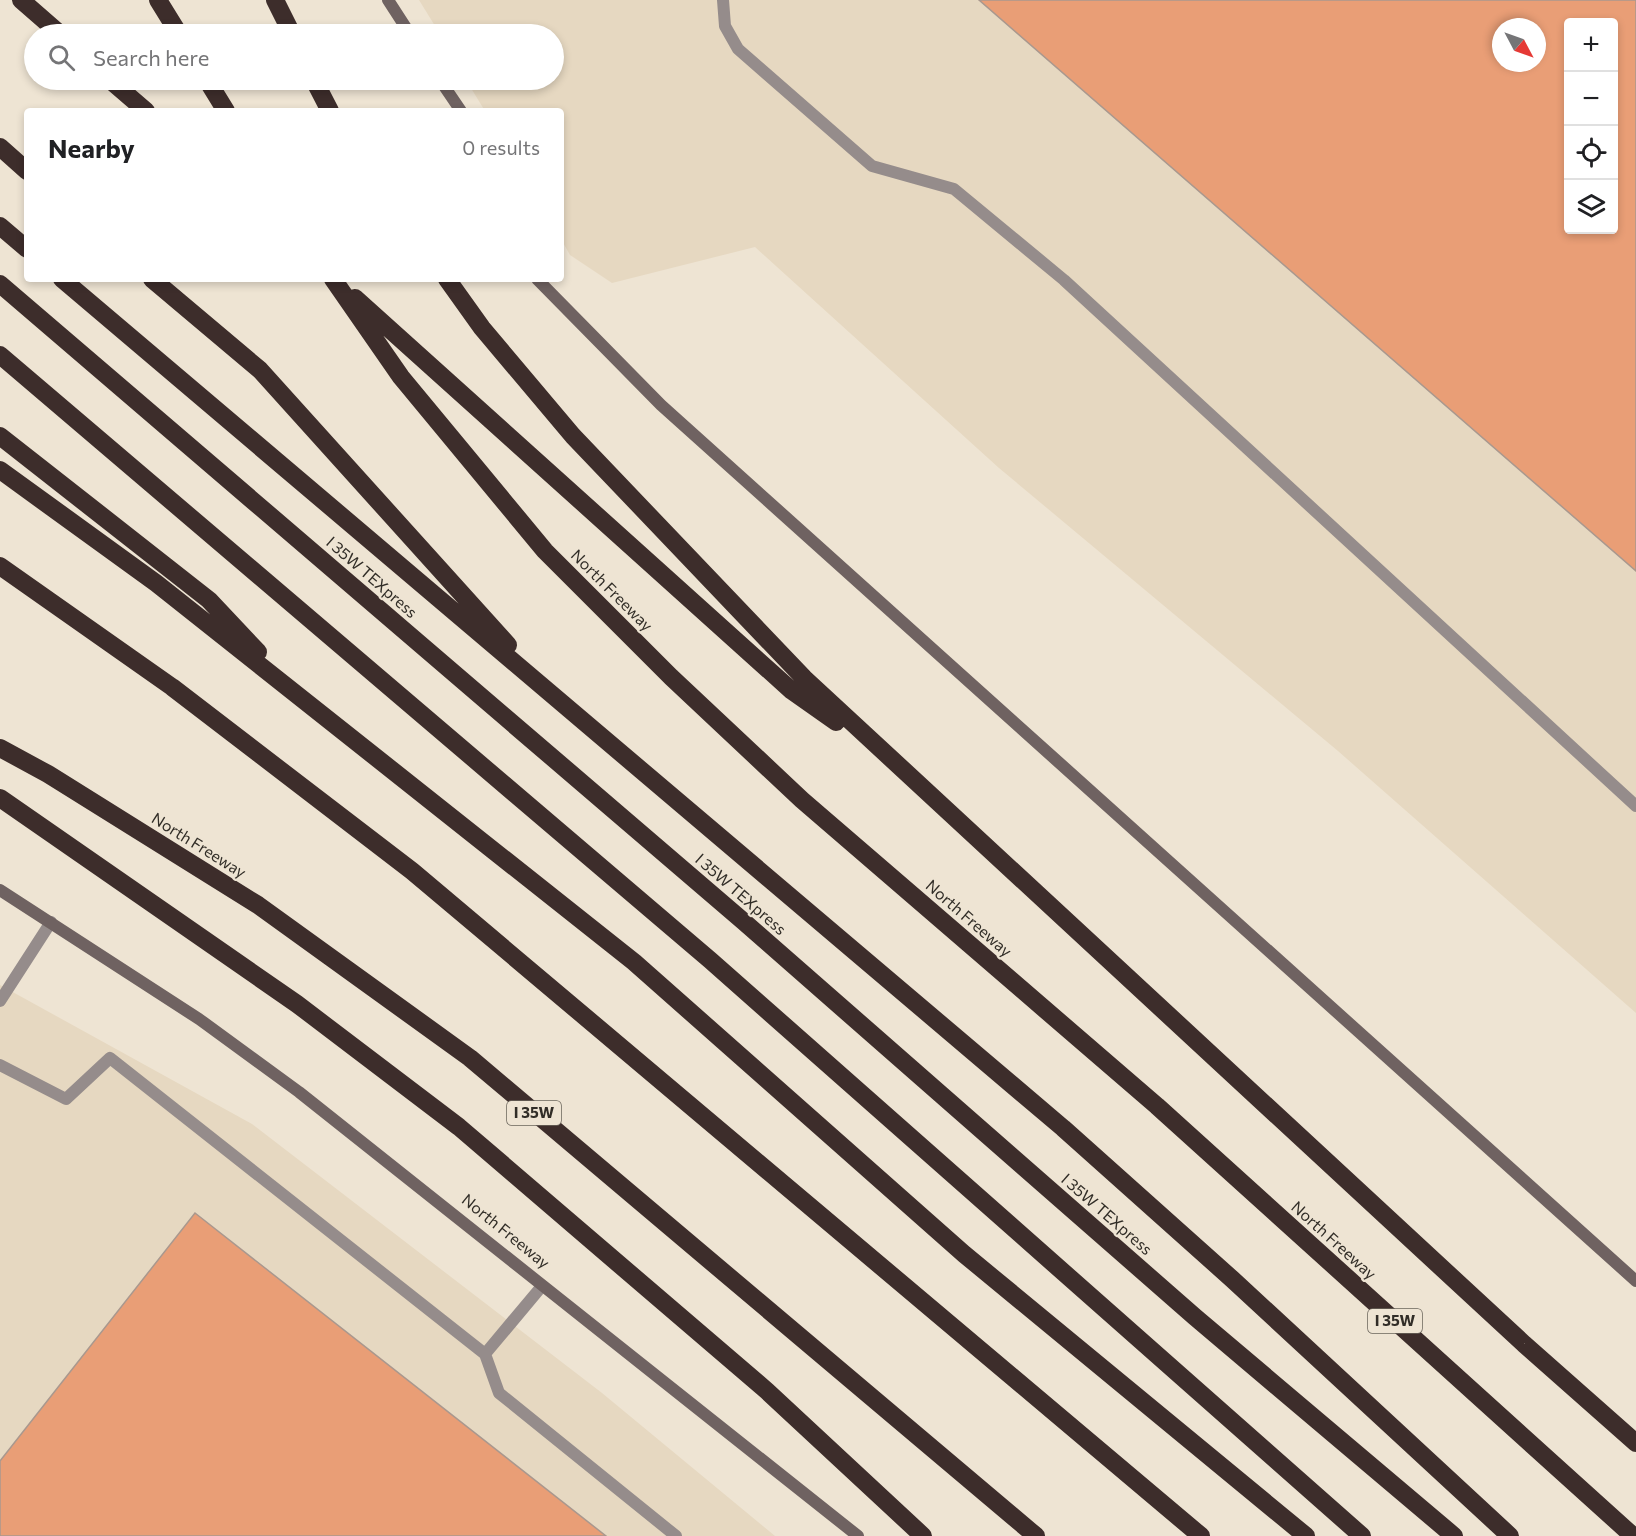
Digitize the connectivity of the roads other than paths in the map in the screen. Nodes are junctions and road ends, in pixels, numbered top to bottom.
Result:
1 (21, 0) edge
2 (158, 0) edge
3 (275, 0) edge
4 (388, 0) edge
5 (723, 0) edge
6 (49, 24) edge
7 (173, 24) edge
8 (287, 24) edge
9 (404, 24) edge
10 (122, 90) edge
11 (213, 90) edge
12 (320, 90) edge
13 (446, 90) edge
14 (143, 108) edge
15 (224, 108) edge
16 (329, 108) edge
17 (458, 108) edge
18 (0, 147) edge
19 (24, 168) edge
20 (0, 226) edge
21 (24, 246) edge
22 (66, 282) edge
23 (156, 282) edge
24 (335, 282) edge
25 (336, 282) edge
26 (449, 282) edge
27 (540, 282) edge
28 (0, 284) edge
29 (0, 355) edge
30 (0, 435) edge
31 (0, 470) edge
32 (0, 566) edge
33 (798, 685) junction
34 (296, 693) junction
35 (556, 698) junction
36 (0, 748) edge
37 (0, 798) edge
38 (1636, 806) edge
39 (0, 890) edge
40 (51, 922) junction
41 (0, 1000) edge
42 (0, 1065) edge
43 (1636, 1281) edge
44 (542, 1286) junction
45 (486, 1354) junction
46 (1636, 1443) edge
47 (676, 1536) edge
48 (858, 1536) edge
49 (922, 1536) edge
50 (1036, 1536) edge
51 (1201, 1536) edge
52 (1306, 1536) edge
53 (1362, 1536) edge
54 (1454, 1536) edge
55 (1510, 1536) edge
56 (1633, 1536) edge

1 - 6 highway
2 - 7 highway
3 - 8 highway
4 - 9 main road
5 - 38 lane
10 - 14 highway
11 - 15 highway
12 - 16 highway
13 - 17 main road
18 - 19 highway
20 - 21 highway
22 - 35 highway
23 - 35 highway
24 - 56 highway, North Freeway / I 35W
25 - 33 highway
26 - 33 highway
27 - 43 main road
28 - 54 highway, I 35W TEXpress
29 - 53 highway
30 - 34 highway
31 - 34 highway
32 - 51 highway
33 - 46 highway
34 - 52 highway
35 - 55 highway
36 - 50 highway, North Freeway / I 35W
37 - 49 highway
39 - 40 main road, North Freeway
40 - 41 lane
40 - 44 main road, North Freeway
42 - 45 lane
44 - 45 lane
44 - 48 main road, North Freeway
45 - 47 lane

